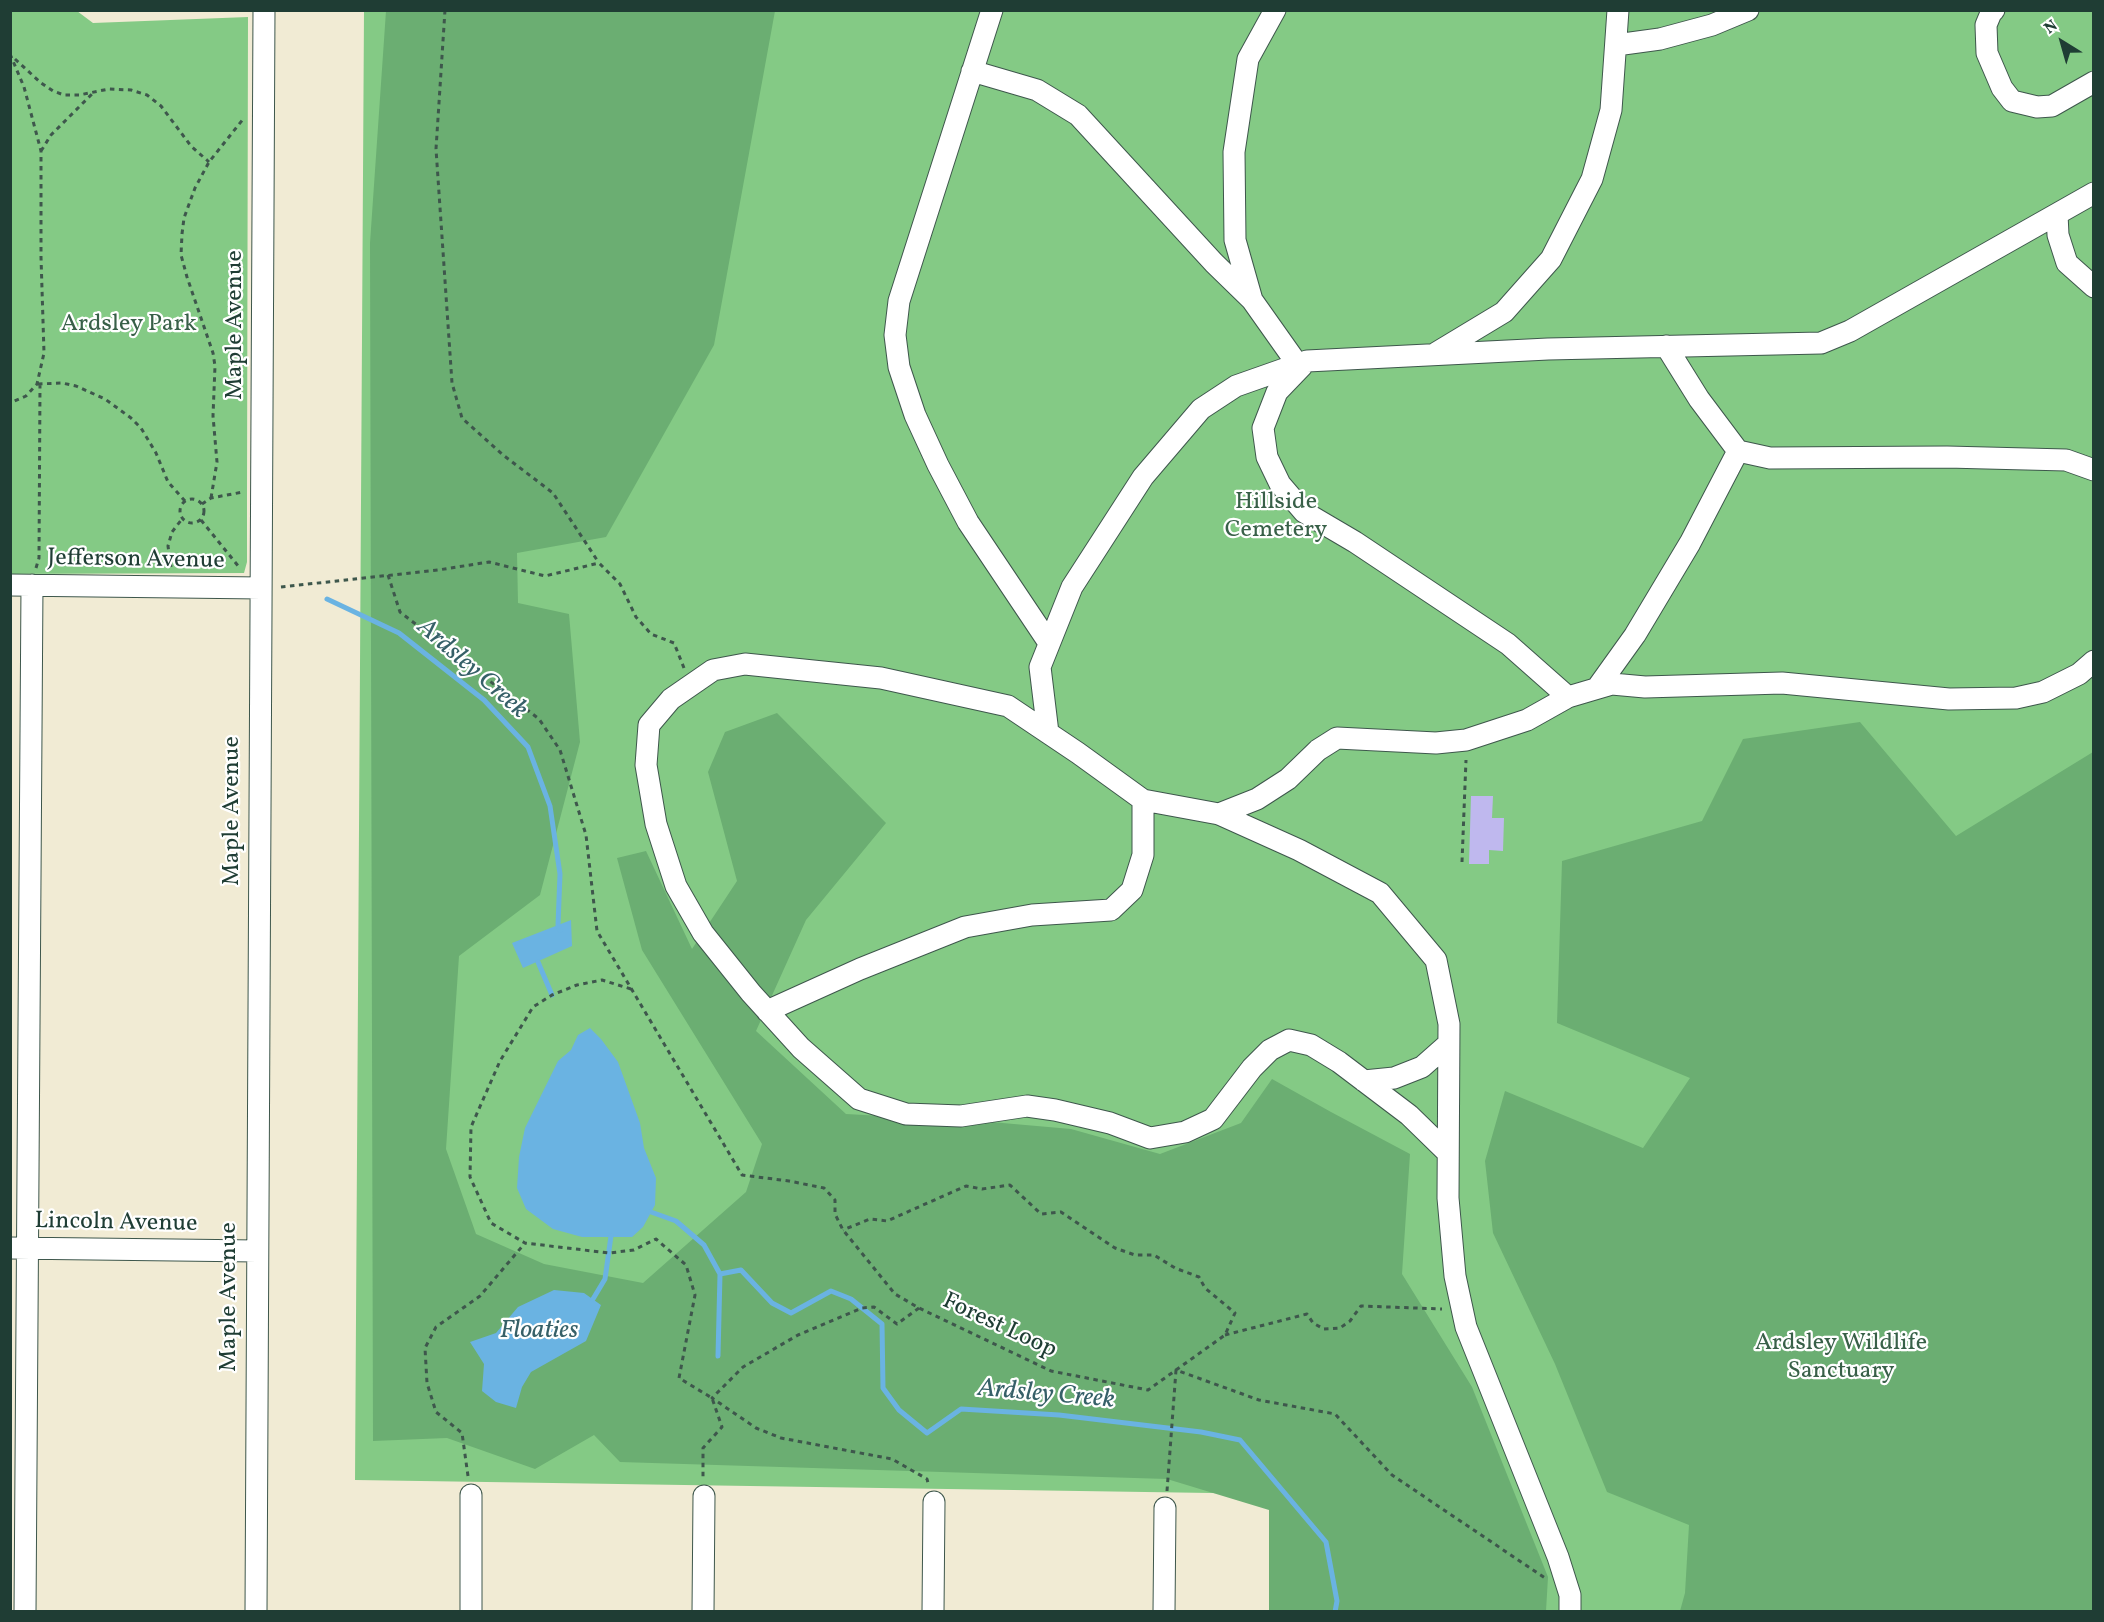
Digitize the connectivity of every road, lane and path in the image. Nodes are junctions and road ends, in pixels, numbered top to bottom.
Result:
1 (264, 10) edge
2 (445, 10) edge
3 (992, 10) edge
4 (1275, 10) edge
5 (1618, 10) edge
6 (1748, 10) edge
7 (1994, 10) edge
8 (1616, 45) junction
9 (12, 56) edge
10 (972, 71) junction
11 (2094, 82) edge
12 (93, 93) junction
13 (247, 114) dead end
14 (41, 151) junction
15 (209, 162) junction
16 (2094, 193) edge
17 (2057, 214) junction
18 (2094, 287) edge
19 (1252, 300) junction
20 (1666, 346) junction
21 (1433, 355) junction
22 (1302, 363) junction
23 (39, 384) junction
24 (10, 403) edge
25 (1738, 452) junction
26 (2094, 471) edge
27 (247, 492) dead end
28 (211, 498) junction
29 (185, 501) junction
30 (202, 504) junction
31 (182, 519) junction
32 (201, 519) junction
33 (599, 563) junction
34 (242, 571) dead end
35 (171, 574) dead end
36 (388, 575) junction
37 (33, 580) junction
38 (10, 585) edge
39 (261, 588) junction
40 (1049, 643) junction
41 (2094, 661) edge
42 (691, 685) junction
43 (1597, 688) junction
44 (1568, 697) junction
45 (1048, 733) junction
46 (1466, 740) junction
47 (1143, 800) junction
48 (1219, 814) junction
49 (1462, 862) dead end
50 (632, 990) junction
51 (767, 1011) junction
52 (1448, 1044) junction
53 (1364, 1081) junction
54 (1448, 1153) junction
55 (843, 1230) junction
56 (525, 1243) junction
57 (19, 1248) edge
58 (257, 1251) junction
59 (919, 1308) junction
60 (1462, 1310) junction
61 (1225, 1335) junction
62 (1176, 1370) junction
63 (712, 1398) junction
64 (471, 1495) joint
65 (704, 1496) joint
66 (934, 1502) joint
67 (1165, 1508) joint
68 (1570, 1603) edge
69 (25, 1611) edge
70 (256, 1611) edge
71 (471, 1611) edge
72 (703, 1611) edge
73 (933, 1611) edge
74 (1164, 1611) edge

1 - 39 street, Maple Avenue
2 - 33 path
3 - 10 street
4 - 19 street
5 - 8 street
6 - 8 street
7 - 11 street
8 - 21 street
9 - 12 path
9 - 14 path
10 - 19 street
10 - 40 street
12 - 14 path
12 - 15 path
13 - 15 path
14 - 23 path
15 - 28 path
16 - 17 street
17 - 18 street
17 - 20 street
19 - 22 street
20 - 21 street
20 - 25 street
21 - 22 street
22 - 40 street
22 - 44 street
23 - 24 path
23 - 29 path
23 - 37 path
25 - 26 street
25 - 43 street
27 - 28 path
28 - 30 path
29 - 30 path
29 - 31 path
30 - 32 path
31 - 32 path
31 - 35 path
32 - 34 path
33 - 36 path
33 - 42 path
36 - 39 path
36 - 50 path
37 - 38 street, Jefferson Avenue
37 - 39 street, Jefferson Avenue
37 - 57 street
39 - 58 street, Maple Avenue
40 - 45 street
41 - 43 street
42 - 45 street
42 - 51 street
43 - 44 street
44 - 46 street
45 - 47 street
46 - 48 street
46 - 49 path
47 - 48 street
47 - 51 street
48 - 52 street
50 - 55 path
50 - 56 path
51 - 53 street
52 - 53 street
52 - 54 street
53 - 54 street
54 - 60 street
55 - 59 path, Forest Loop
55 - 61 path
56 - 63 path
56 - 64 path
57 - 58 street, Lincoln Avenue
57 - 69 street
58 - 70 street, Maple Avenue
59 - 62 path, Forest Loop
59 - 63 path
60 - 61 path
60 - 68 street
61 - 62 path, Forest Loop
62 - 67 path
62 - 68 path
63 - 65 path
63 - 66 path
64 - 71 street
65 - 72 street
66 - 73 street
67 - 74 street

